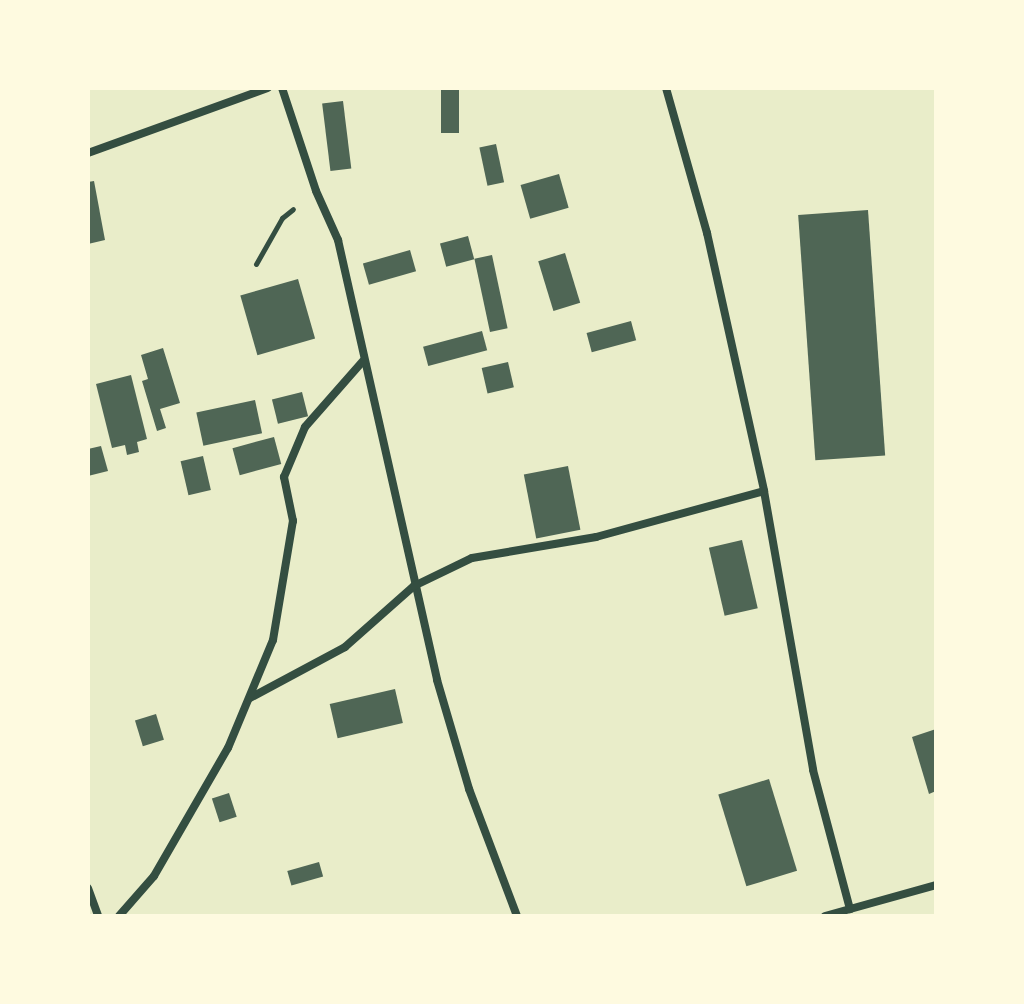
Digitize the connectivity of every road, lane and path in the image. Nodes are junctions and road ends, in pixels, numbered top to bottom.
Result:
1 (268, 88) edge
2 (282, 88) edge
3 (666, 88) edge
4 (88, 153) edge
5 (316, 191) junction
6 (256, 264) dead end
7 (363, 361) junction
8 (764, 491) junction
9 (414, 586) junction
10 (249, 699) junction
11 (936, 885) edge
12 (88, 888) edge
13 (850, 909) junction
14 (98, 916) edge
15 (119, 916) edge
16 (517, 916) edge
17 (825, 916) edge

1 - 4 street
2 - 5 street
3 - 8 street
5 - 6 path
5 - 7 street
7 - 9 street
7 - 10 street
8 - 9 street
8 - 13 street
9 - 10 street
9 - 16 street
10 - 15 street
11 - 13 street
12 - 14 street
13 - 17 street

